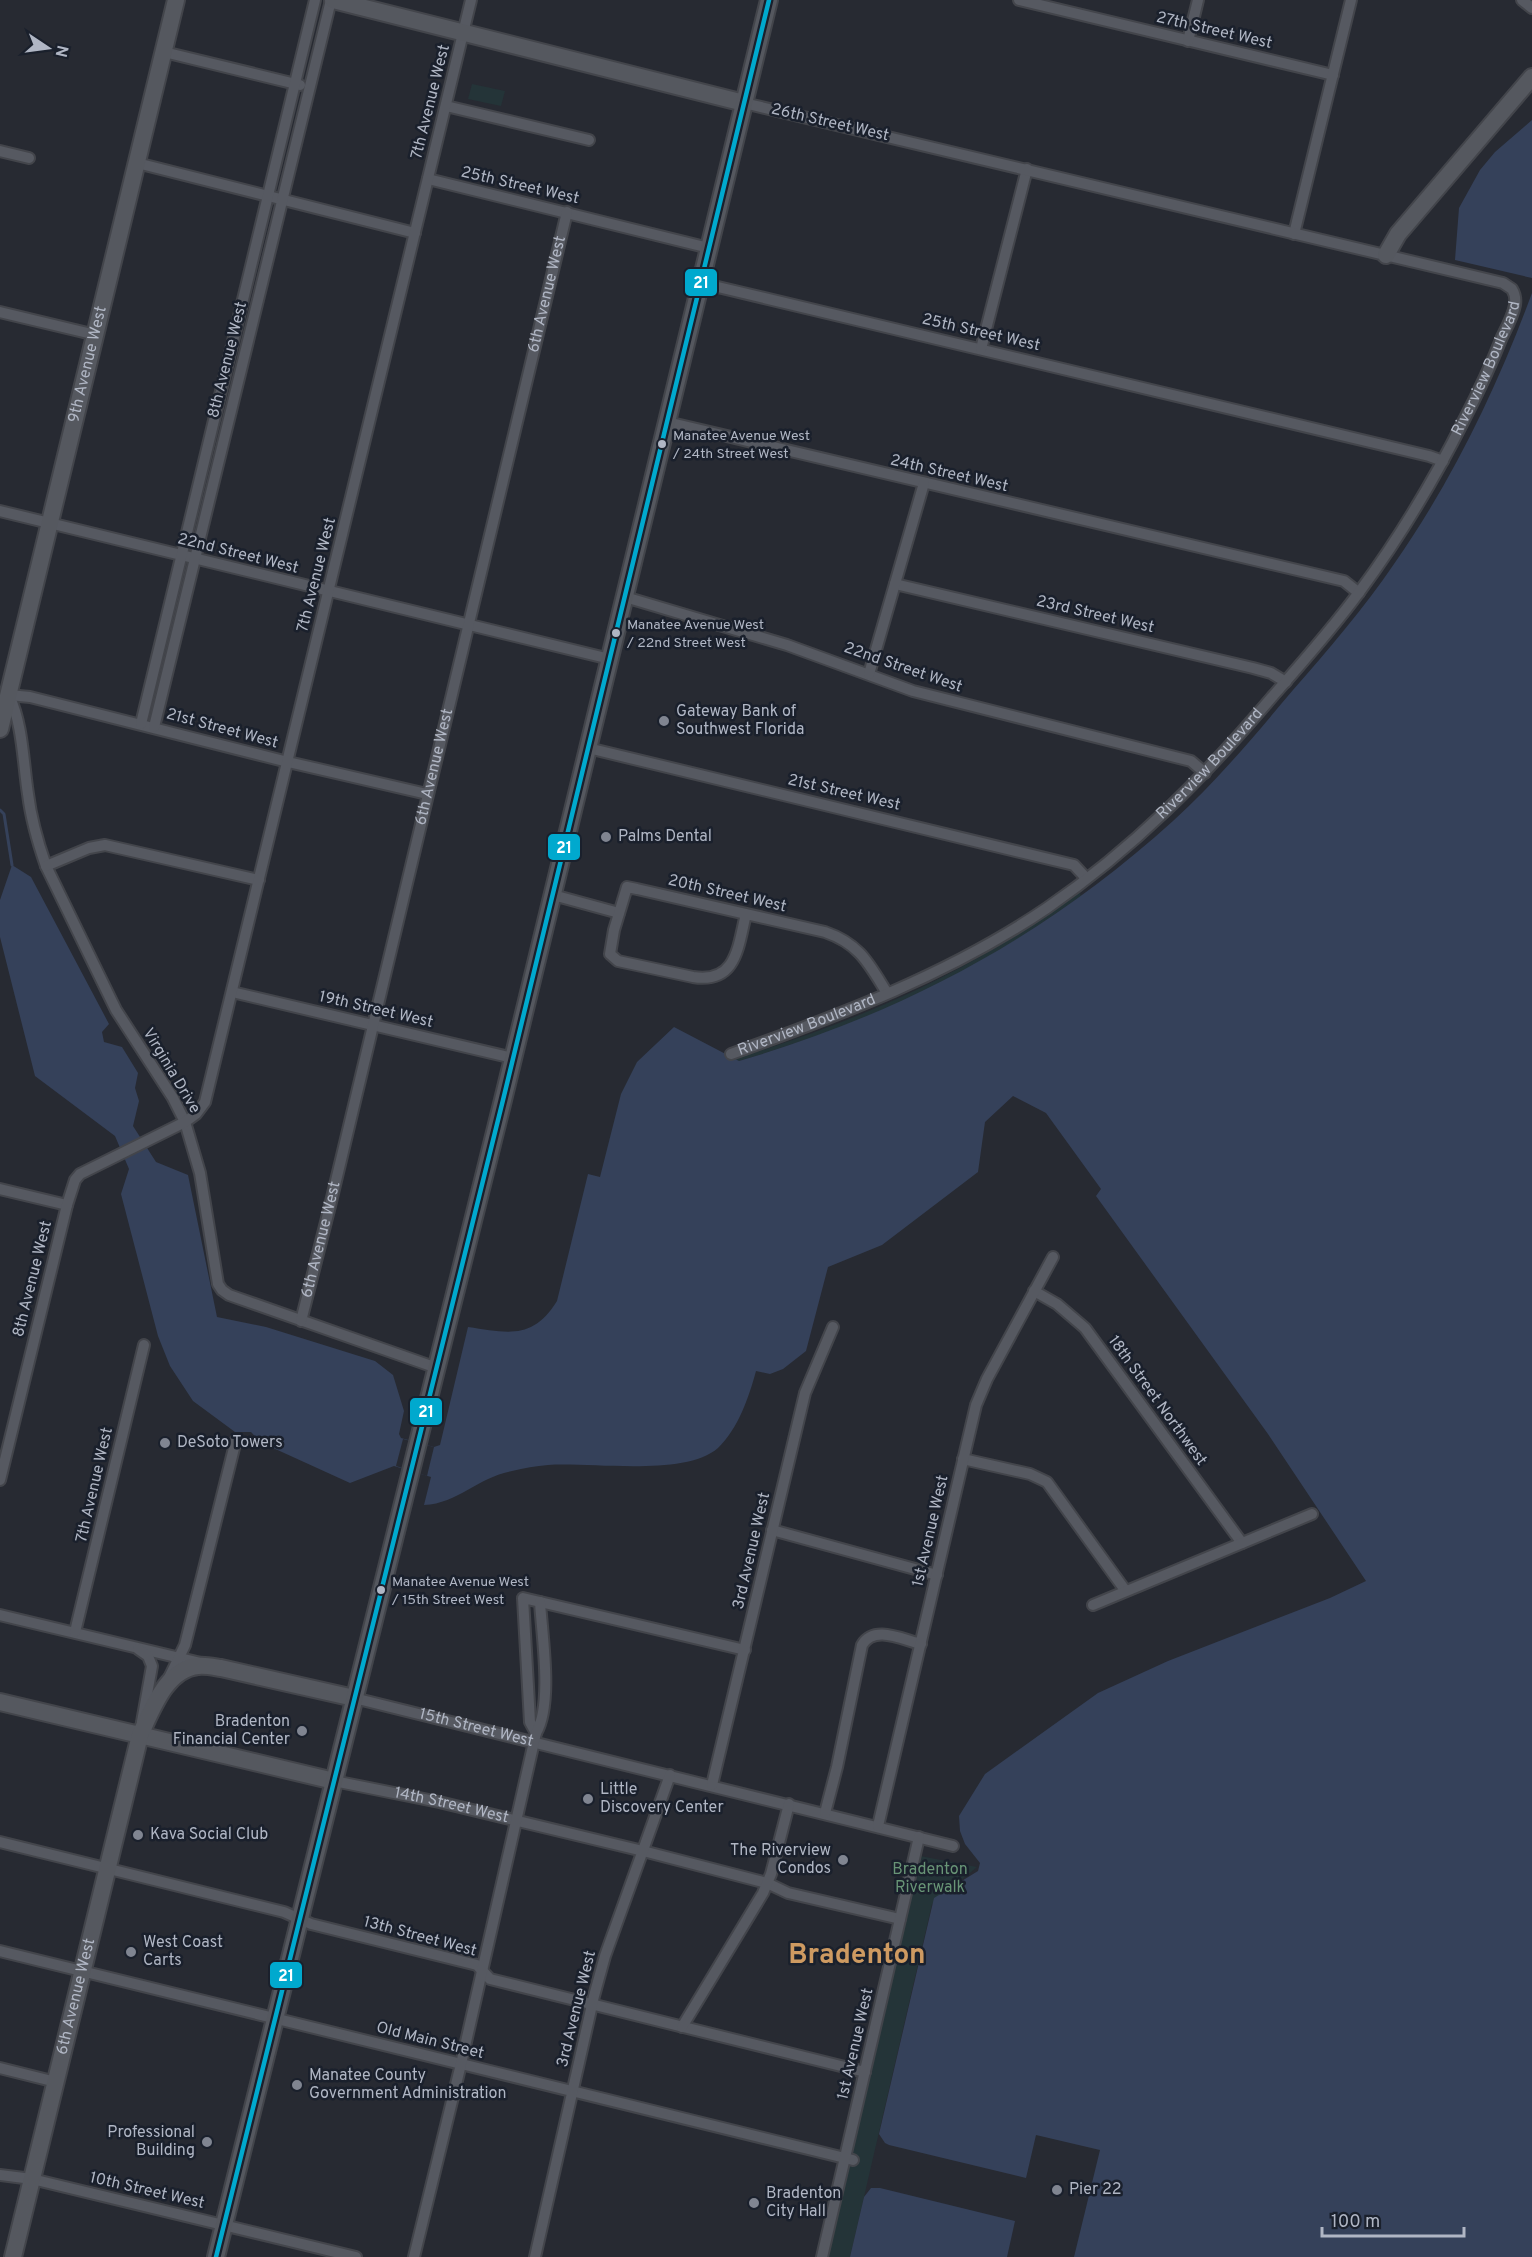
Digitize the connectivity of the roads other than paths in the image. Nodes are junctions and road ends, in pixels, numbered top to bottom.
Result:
1 (176, 0) edge
2 (315, 0) edge
3 (332, 0) edge
4 (471, 0) edge
5 (768, 0) edge
6 (1019, 0) edge
7 (1198, 0) edge
8 (1351, 0) edge
9 (1522, 0) edge
10 (1054, 4) edge
11 (1532, 8) edge
12 (464, 32) junction
13 (1188, 41) junction
14 (164, 52) junction
15 (1333, 75) junction
16 (1532, 77) edge
17 (296, 84) junction
18 (309, 87) junction
19 (744, 103) junction
20 (446, 106) junction
21 (589, 140) dead end
22 (0, 151) edge
23 (29, 158) dead end
24 (137, 163) junction
25 (1027, 169) junction
26 (428, 179) junction
27 (269, 196) junction
28 (282, 199) junction
29 (567, 212) junction
30 (415, 233) junction
31 (1294, 234) junction
32 (709, 248) junction
33 (1386, 255) junction
34 (701, 283) junction
35 (1515, 293) joint
36 (0, 312) edge
37 (96, 335) junction
38 (981, 349) junction
39 (667, 422) junction
40 (1443, 461) junction
41 (924, 483) junction
42 (0, 511) edge
43 (50, 523) junction
44 (182, 555) junction
45 (195, 559) junction
46 (895, 584) junction
47 (328, 591) junction
48 (1359, 593) junction
49 (625, 597) junction
50 (469, 625) junction
51 (610, 659) junction
52 (869, 674) junction
53 (1286, 682) junction
54 (9, 695) junction
55 (141, 724) junction
56 (154, 727) junction
57 (0, 729) edge
58 (588, 748) junction
59 (288, 762) junction
60 (1205, 773) junction
61 (428, 794) junction
62 (46, 866) junction
63 (1086, 878) junction
64 (259, 880) junction
65 (552, 895) junction
66 (619, 913) junction
67 (746, 914) junction
68 (232, 992) junction
69 (888, 993) junction
70 (373, 1024) junction
71 (731, 1054) dead end
72 (513, 1058) junction
73 (185, 1122) junction
74 (160, 1134) joint
75 (0, 1189) edge
76 (67, 1205) junction
77 (1053, 1257) dead end
78 (1034, 1291) junction
79 (301, 1321) junction
80 (833, 1327) dead end
81 (144, 1345) dead end
82 (437, 1368) junction
83 (236, 1440) dead end
84 (963, 1459) junction
85 (0, 1480) edge
86 (1312, 1514) dead end
87 (772, 1530) junction
88 (1242, 1543) junction
89 (936, 1575) junction
90 (1125, 1590) junction
91 (532, 1600) junction
92 (1093, 1605) dead end
93 (0, 1615) edge
94 (75, 1632) junction
95 (921, 1644) junction
96 (133, 1646) junction
97 (745, 1650) junction
98 (178, 1657) junction
99 (221, 1668) junction
100 (165, 1688) junction
101 (354, 1698) junction
102 (0, 1702) edge
103 (140, 1735) junction
104 (535, 1737) junction
105 (670, 1775) junction
106 (334, 1780) junction
107 (712, 1785) junction
108 (789, 1804) junction
109 (825, 1813) junction
110 (517, 1821) junction
111 (878, 1826) junction
112 (919, 1837) junction
113 (0, 1842) edge
114 (953, 1846) dead end
115 (643, 1851) junction
116 (107, 1868) junction
117 (767, 1883) junction
118 (301, 1919) junction
119 (900, 1919) junction
120 (0, 1951) edge
121 (481, 1970) junction
122 (82, 1971) junction
123 (591, 2005) junction
124 (276, 2019) junction
125 (682, 2027) junction
126 (461, 2064) junction
127 (0, 2068) edge
128 (865, 2072) junction
129 (56, 2082) junction
130 (572, 2093) junction
131 (849, 2159) junction
132 (0, 2175) edge
133 (32, 2180) junction
134 (225, 2225) junction
135 (13, 2257) edge
136 (216, 2257) edge
137 (356, 2257) edge
138 (414, 2257) edge
139 (535, 2257) edge
140 (822, 2257) edge

1 - 14 main road, 9th Avenue West
2 - 17 street, 8th Avenue West
3 - 12 main road, 26th Street West
3 - 18 street, 8th Avenue West
4 - 12 street, 7th Avenue West
5 - 19 main road
6 - 10 street, 27th Street West
7 - 13 street
8 - 15 street
9 - 11 street
10 - 13 street, 27th Street West
12 - 19 main road, 26th Street West
12 - 20 street, 7th Avenue West
13 - 15 street, 27th Street West
14 - 17 street
14 - 24 main road, 9th Avenue West
15 - 31 street
16 - 33 main road
17 - 18 street
17 - 27 street, 8th Avenue West
18 - 28 street, 8th Avenue West
19 - 25 street, 26th Street West
19 - 32 main road
20 - 21 street
20 - 26 street, 7th Avenue West
22 - 23 street
24 - 27 street
24 - 37 main road, 9th Avenue West
25 - 31 street, 26th Street West
25 - 38 street
26 - 29 street, 25th Street West
26 - 30 street, 7th Avenue West
27 - 28 street
27 - 44 street, 8th Avenue West
28 - 30 street
28 - 45 street, 8th Avenue West
29 - 32 street, 25th Street West
29 - 50 street, 6th Avenue West
30 - 47 street, 7th Avenue West
31 - 33 street, 26th Street West
32 - 34 main road
33 - 35 street, 26th Street West
34 - 38 street, 25th Street West
34 - 39 main road
35 - 40 street, Riverview Boulevard
36 - 37 street
37 - 43 main road, 9th Avenue West
38 - 40 street, 25th Street West
39 - 41 street, 24th Street West
39 - 49 main road
40 - 48 street, Riverview Boulevard
41 - 46 street
41 - 48 street, 24th Street West
42 - 43 street, 22nd Street West
43 - 44 street, 22nd Street West
43 - 54 main road, 9th Avenue West
44 - 45 street, 22nd Street West
44 - 55 street, 8th Avenue West
45 - 47 street, 22nd Street West
45 - 56 street, 8th Avenue West
46 - 52 street
46 - 53 street, 23rd Street West
47 - 50 street, 22nd Street West
47 - 59 street, 7th Avenue West
48 - 53 street, Riverview Boulevard
49 - 51 main road
49 - 52 street, 22nd Street West
50 - 51 street, 22nd Street West
50 - 61 street, 6th Avenue West
51 - 58 main road
52 - 60 street, 22nd Street West
53 - 60 street, Riverview Boulevard
54 - 55 street, 21st Street West
54 - 57 main road, 9th Avenue West
54 - 62 street, Virginia Drive
55 - 56 street, 21st Street West
56 - 59 street, 21st Street West
58 - 63 street, 21st Street West
58 - 65 main road
59 - 61 street, 21st Street West
59 - 64 street, 7th Avenue West
60 - 63 street, Riverview Boulevard
61 - 70 street, 6th Avenue West
62 - 64 street
62 - 73 street, Virginia Drive
63 - 69 street, Riverview Boulevard
64 - 68 street, 7th Avenue West
65 - 66 street
65 - 72 main road
66 - 67 street, 20th Street West
66 - 67 street
67 - 69 street, 20th Street West
68 - 70 street, 19th Street West
68 - 73 street, 7th Avenue West
69 - 71 street, Riverview Boulevard
70 - 72 street, 19th Street West
70 - 79 street, 6th Avenue West
72 - 82 main road
73 - 74 street, 7th Avenue West
73 - 79 street, Virginia Drive
74 - 76 street, 8th Avenue West
75 - 76 street
76 - 85 street, 8th Avenue West
77 - 78 street, 1st Avenue West
78 - 84 street, 1st Avenue West
78 - 88 street, 18th Street Northwest
79 - 82 street, Virginia Drive
80 - 87 street, 3rd Avenue West
81 - 94 street, 7th Avenue West
82 - 101 main road
83 - 98 street, 6th Avenue West
84 - 89 street, 1st Avenue West
84 - 90 street
86 - 88 street
87 - 89 street
87 - 97 street, 3rd Avenue West
88 - 90 street
89 - 95 street, 1st Avenue West
90 - 92 street
91 - 97 street
91 - 104 street
91 - 104 street
93 - 94 street, 15th Street West
94 - 96 street, 15th Street West
95 - 109 street
95 - 111 street, 1st Avenue West
96 - 98 street, 15th Street West
96 - 103 street, 6th Avenue West
97 - 107 street, 3rd Avenue West
98 - 99 street, 15th Street West
98 - 100 street, 6th Avenue West
99 - 100 main road, 6th Avenue West
99 - 101 main road, 15th Street West
100 - 103 main road, 6th Avenue West
101 - 104 street, 15th Street West
101 - 106 main road
102 - 103 main road, 14th Street West
103 - 106 main road, 14th Street West
103 - 116 main road, 6th Avenue West
104 - 105 street, 15th Street West
104 - 110 street
105 - 107 street, 15th Street West
105 - 115 street, 3rd Avenue West
106 - 110 street, 14th Street West
106 - 118 main road
107 - 108 street, 15th Street West
108 - 109 street, 15th Street West
108 - 117 street
109 - 111 street, 15th Street West
110 - 115 street, 14th Street West
110 - 121 street
111 - 112 street, 15th Street West
112 - 114 street, 15th Street West
112 - 119 street, 1st Avenue West
113 - 116 street, 13th Street West
115 - 117 street, 14th Street West
115 - 123 street, 3rd Avenue West
116 - 118 street, 13th Street West
116 - 122 main road, 6th Avenue West
117 - 119 street, 14th Street West
117 - 125 street
118 - 121 street, 13th Street West
118 - 124 main road
119 - 128 street, 1st Avenue West
120 - 122 street, Old Main Street
121 - 123 street, 13th Street West
121 - 126 street
122 - 124 street, Old Main Street
122 - 129 main road, 6th Avenue West
123 - 125 street, 13th Street West
123 - 130 street, 3rd Avenue West
124 - 126 street, Old Main Street
124 - 134 main road
125 - 128 street, 13th Street West
126 - 130 street, Old Main Street
126 - 138 street
127 - 129 street
128 - 131 street, 1st Avenue West
129 - 133 main road, 6th Avenue West
130 - 131 street, Old Main Street
130 - 139 street, 3rd Avenue West
131 - 140 street, 1st Avenue West
132 - 133 street, 10th Street West
133 - 134 street, 10th Street West
133 - 135 main road, 6th Avenue West
134 - 136 main road
134 - 137 street, 10th Street West

